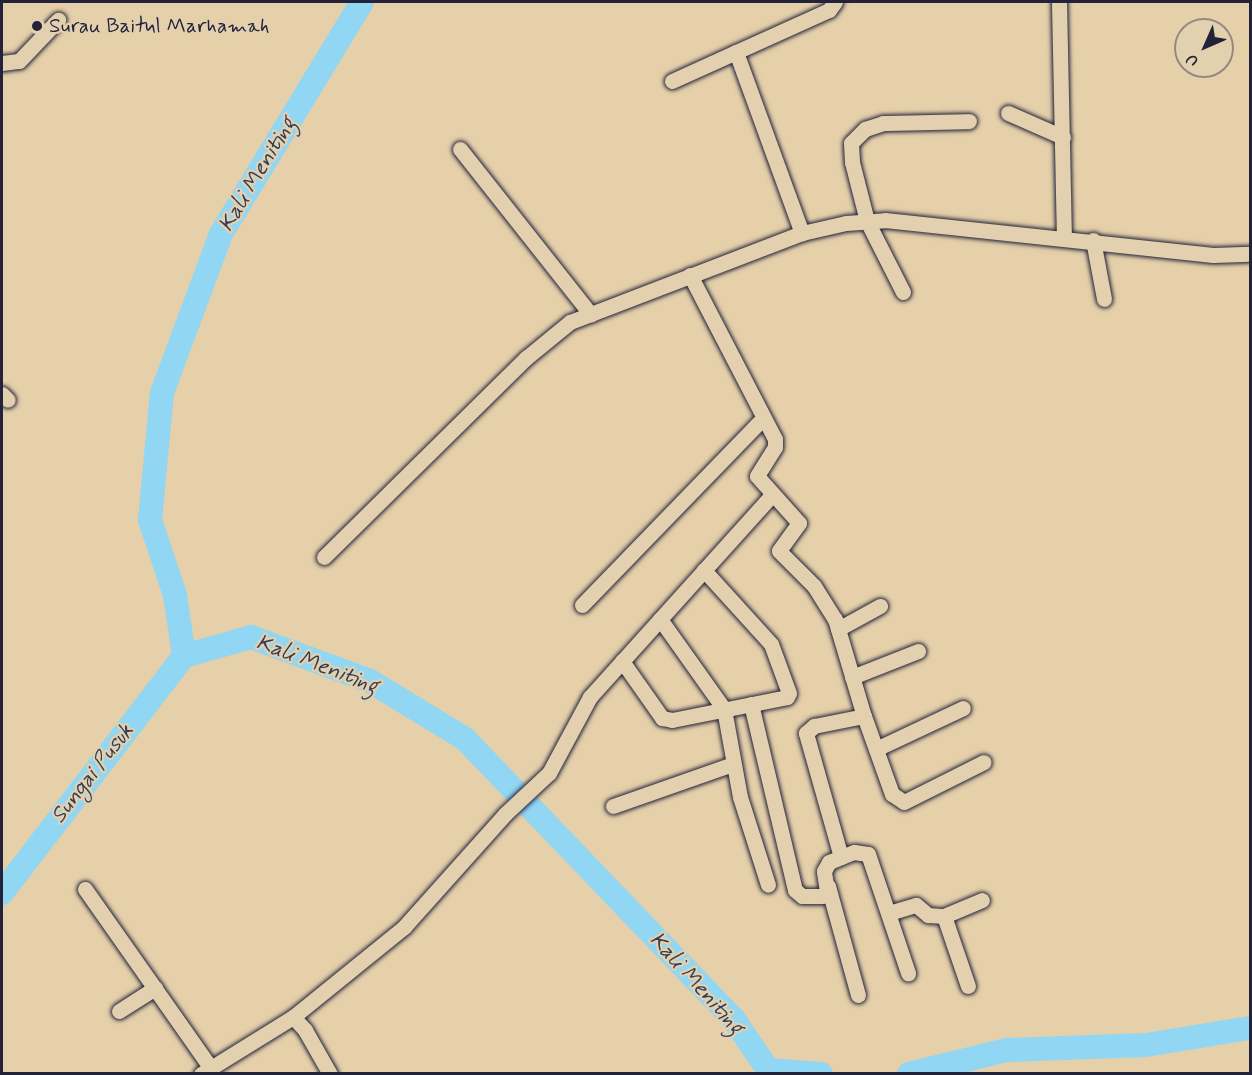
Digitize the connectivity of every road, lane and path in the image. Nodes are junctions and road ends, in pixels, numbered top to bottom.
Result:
1 (834, 2) edge
2 (1059, 2) edge
3 (58, 20) dead end
4 (736, 52) junction
5 (2, 63) edge
6 (672, 81) dead end
7 (1008, 113) dead end
8 (969, 121) dead end
9 (1063, 137) junction
10 (460, 149) dead end
11 (867, 220) junction
12 (802, 233) junction
13 (1064, 237) junction
14 (1093, 240) junction
15 (1251, 254) edge
16 (690, 275) junction
17 (903, 291) dead end
18 (1104, 299) dead end
19 (591, 315) junction
20 (763, 418) junction
21 (772, 495) junction
22 (324, 557) dead end
23 (704, 570) junction
24 (582, 605) dead end
25 (880, 606) dead end
26 (660, 619) junction
27 (838, 629) junction
28 (918, 651) dead end
29 (622, 661) junction
30 (852, 677) junction
31 (751, 704) junction
32 (963, 708) dead end
33 (724, 709) junction
34 (864, 716) junction
35 (876, 748) junction
36 (984, 762) dead end
37 (733, 764) junction
38 (614, 806) dead end
39 (841, 857) junction
40 (768, 885) dead end
41 (828, 886) junction
42 (85, 889) dead end
43 (982, 900) dead end
44 (889, 913) junction
45 (944, 916) junction
46 (908, 973) dead end
47 (968, 986) dead end
48 (155, 988) junction
49 (858, 996) dead end
50 (120, 1011) dead end
51 (293, 1017) junction
52 (205, 1070) edge
53 (330, 1074) edge

1 - 4 street
2 - 9 street
3 - 5 street
4 - 6 street
4 - 12 street
7 - 9 street
8 - 11 street
9 - 13 street
10 - 19 street
11 - 12 street
11 - 13 street
11 - 17 street
12 - 16 street
13 - 14 street
14 - 15 street
14 - 18 street
16 - 19 street
16 - 20 street
19 - 22 street
20 - 21 street
20 - 24 street
21 - 23 street
21 - 27 street
23 - 26 street
23 - 31 street
25 - 27 street
26 - 29 street
26 - 33 street
27 - 30 street
28 - 30 street
29 - 33 street
29 - 51 street
30 - 34 street
31 - 33 street
31 - 41 street
32 - 35 street
33 - 37 street
34 - 35 street
34 - 39 street
35 - 36 street
37 - 38 street
37 - 40 street
39 - 41 street
39 - 44 street
41 - 49 street
42 - 48 street
43 - 45 street
44 - 45 street
44 - 46 street
45 - 47 street
48 - 50 street
48 - 52 street
51 - 52 street
51 - 53 street

